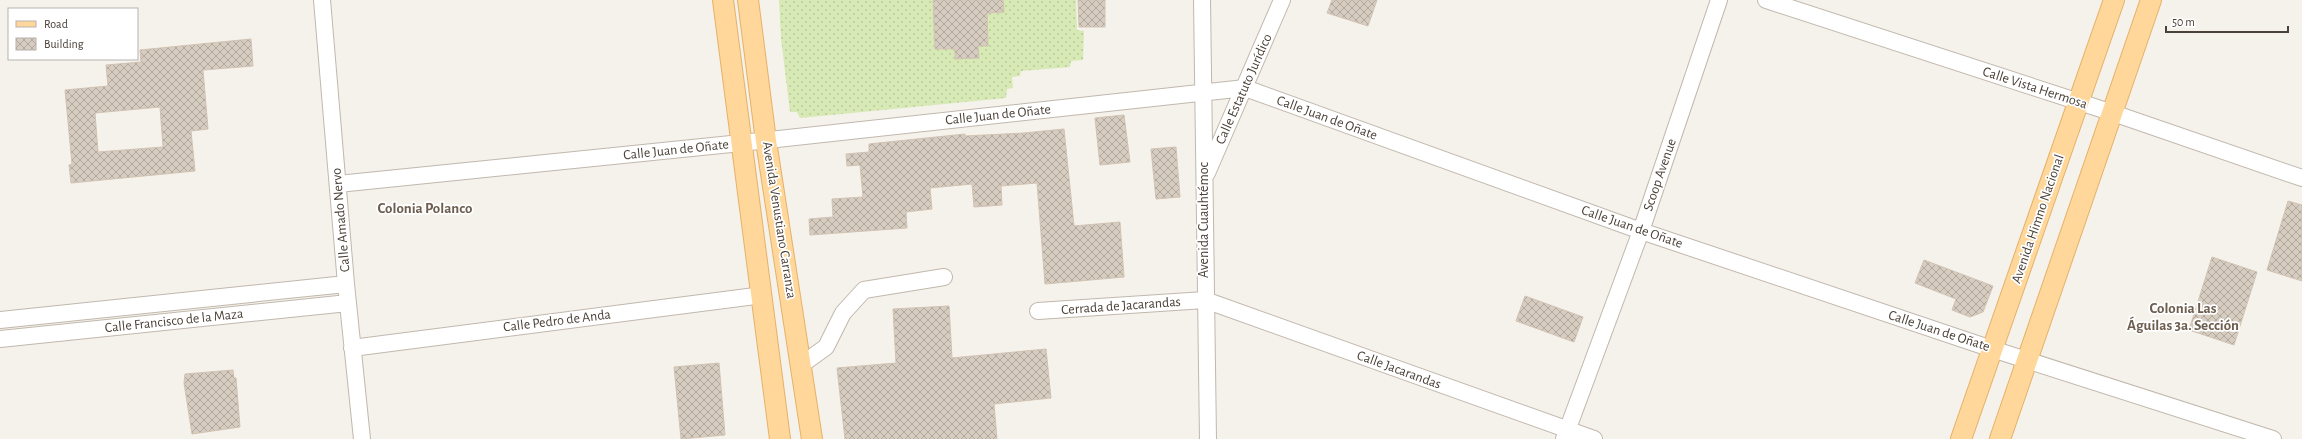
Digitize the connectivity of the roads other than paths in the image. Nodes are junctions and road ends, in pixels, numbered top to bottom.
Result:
1 (322, 0) edge
2 (723, 0) edge
3 (748, 0) edge
4 (1202, 0) edge
5 (1282, 0) edge
6 (1719, 0) edge
7 (1766, 0) edge
8 (2114, 0) edge
9 (2151, 0) edge
10 (1245, 88) junction
11 (1203, 93) junction
12 (2079, 102) junction
13 (2113, 113) junction
14 (766, 141) junction
15 (742, 143) junction
16 (1204, 178) junction
17 (2302, 178) edge
18 (338, 184) junction
19 (1641, 231) junction
20 (944, 277) dead end
21 (346, 284) junction
22 (763, 295) junction
23 (1205, 300) junction
24 (348, 303) junction
25 (1038, 311) dead end
26 (0, 320) edge
27 (0, 339) edge
28 (352, 348) junction
29 (1992, 349) junction
30 (2027, 360) junction
31 (801, 364) junction
32 (1566, 435) edge
33 (362, 439) edge
34 (780, 439) edge
35 (812, 439) edge
36 (1208, 439) edge
37 (1594, 439) edge
38 (1961, 439) edge
39 (2000, 439) edge
40 (2273, 439) edge

1 - 18 street, Calle Amado Nervo
2 - 15 main road, Avenida Venustiano Carranza
3 - 14 main road, Avenida Venustiano Carranza
4 - 11 street, Avenida Cuauhtémoc
5 - 10 street, Calle Estatuto Jurídico
6 - 19 street, Scoop Avenue
7 - 12 street, Calle Vista Hermosa
8 - 12 main road, Avenida Himno Nacional
9 - 13 main road
10 - 11 street, Calle Juan de Oñate
10 - 16 street, Calle Estatuto Jurídico
10 - 19 street, Calle Juan de Oñate
11 - 14 street, Calle Juan de Oñate
11 - 16 street, Avenida Cuauhtémoc
12 - 13 street, Calle Vista Hermosa
12 - 29 main road, Avenida Himno Nacional
13 - 17 street, Calle Vista Hermosa
13 - 30 main road
14 - 15 street, Calle Juan de Oñate
14 - 31 main road, Avenida Venustiano Carranza
15 - 18 street, Calle Juan de Oñate
15 - 22 main road, Avenida Venustiano Carranza
16 - 23 street, Avenida Cuauhtémoc
18 - 21 street, Calle Amado Nervo
19 - 29 street, Calle Juan de Oñate
19 - 32 street, Scoop Avenue
20 - 31 street
21 - 24 street, Calle Amado Nervo
21 - 26 street, Calle Francisco de la Maza
22 - 28 street, Calle Pedro de Anda
22 - 34 main road, Avenida Venustiano Carranza
23 - 25 street, Cerrada de Jacarandas
23 - 32 street, Calle Jacarandas
23 - 36 street, Avenida Cuauhtémoc
24 - 27 street, Calle Francisco de la Maza
24 - 28 street, Calle Amado Nervo
28 - 33 street, Calle Amado Nervo
29 - 30 street, Calle Juan de Oñate
29 - 38 main road, Avenida Himno Nacional
30 - 39 main road
30 - 40 street, Calle Juan de Oñate
31 - 35 main road, Avenida Venustiano Carranza
32 - 37 street, Calle Jacarandas

